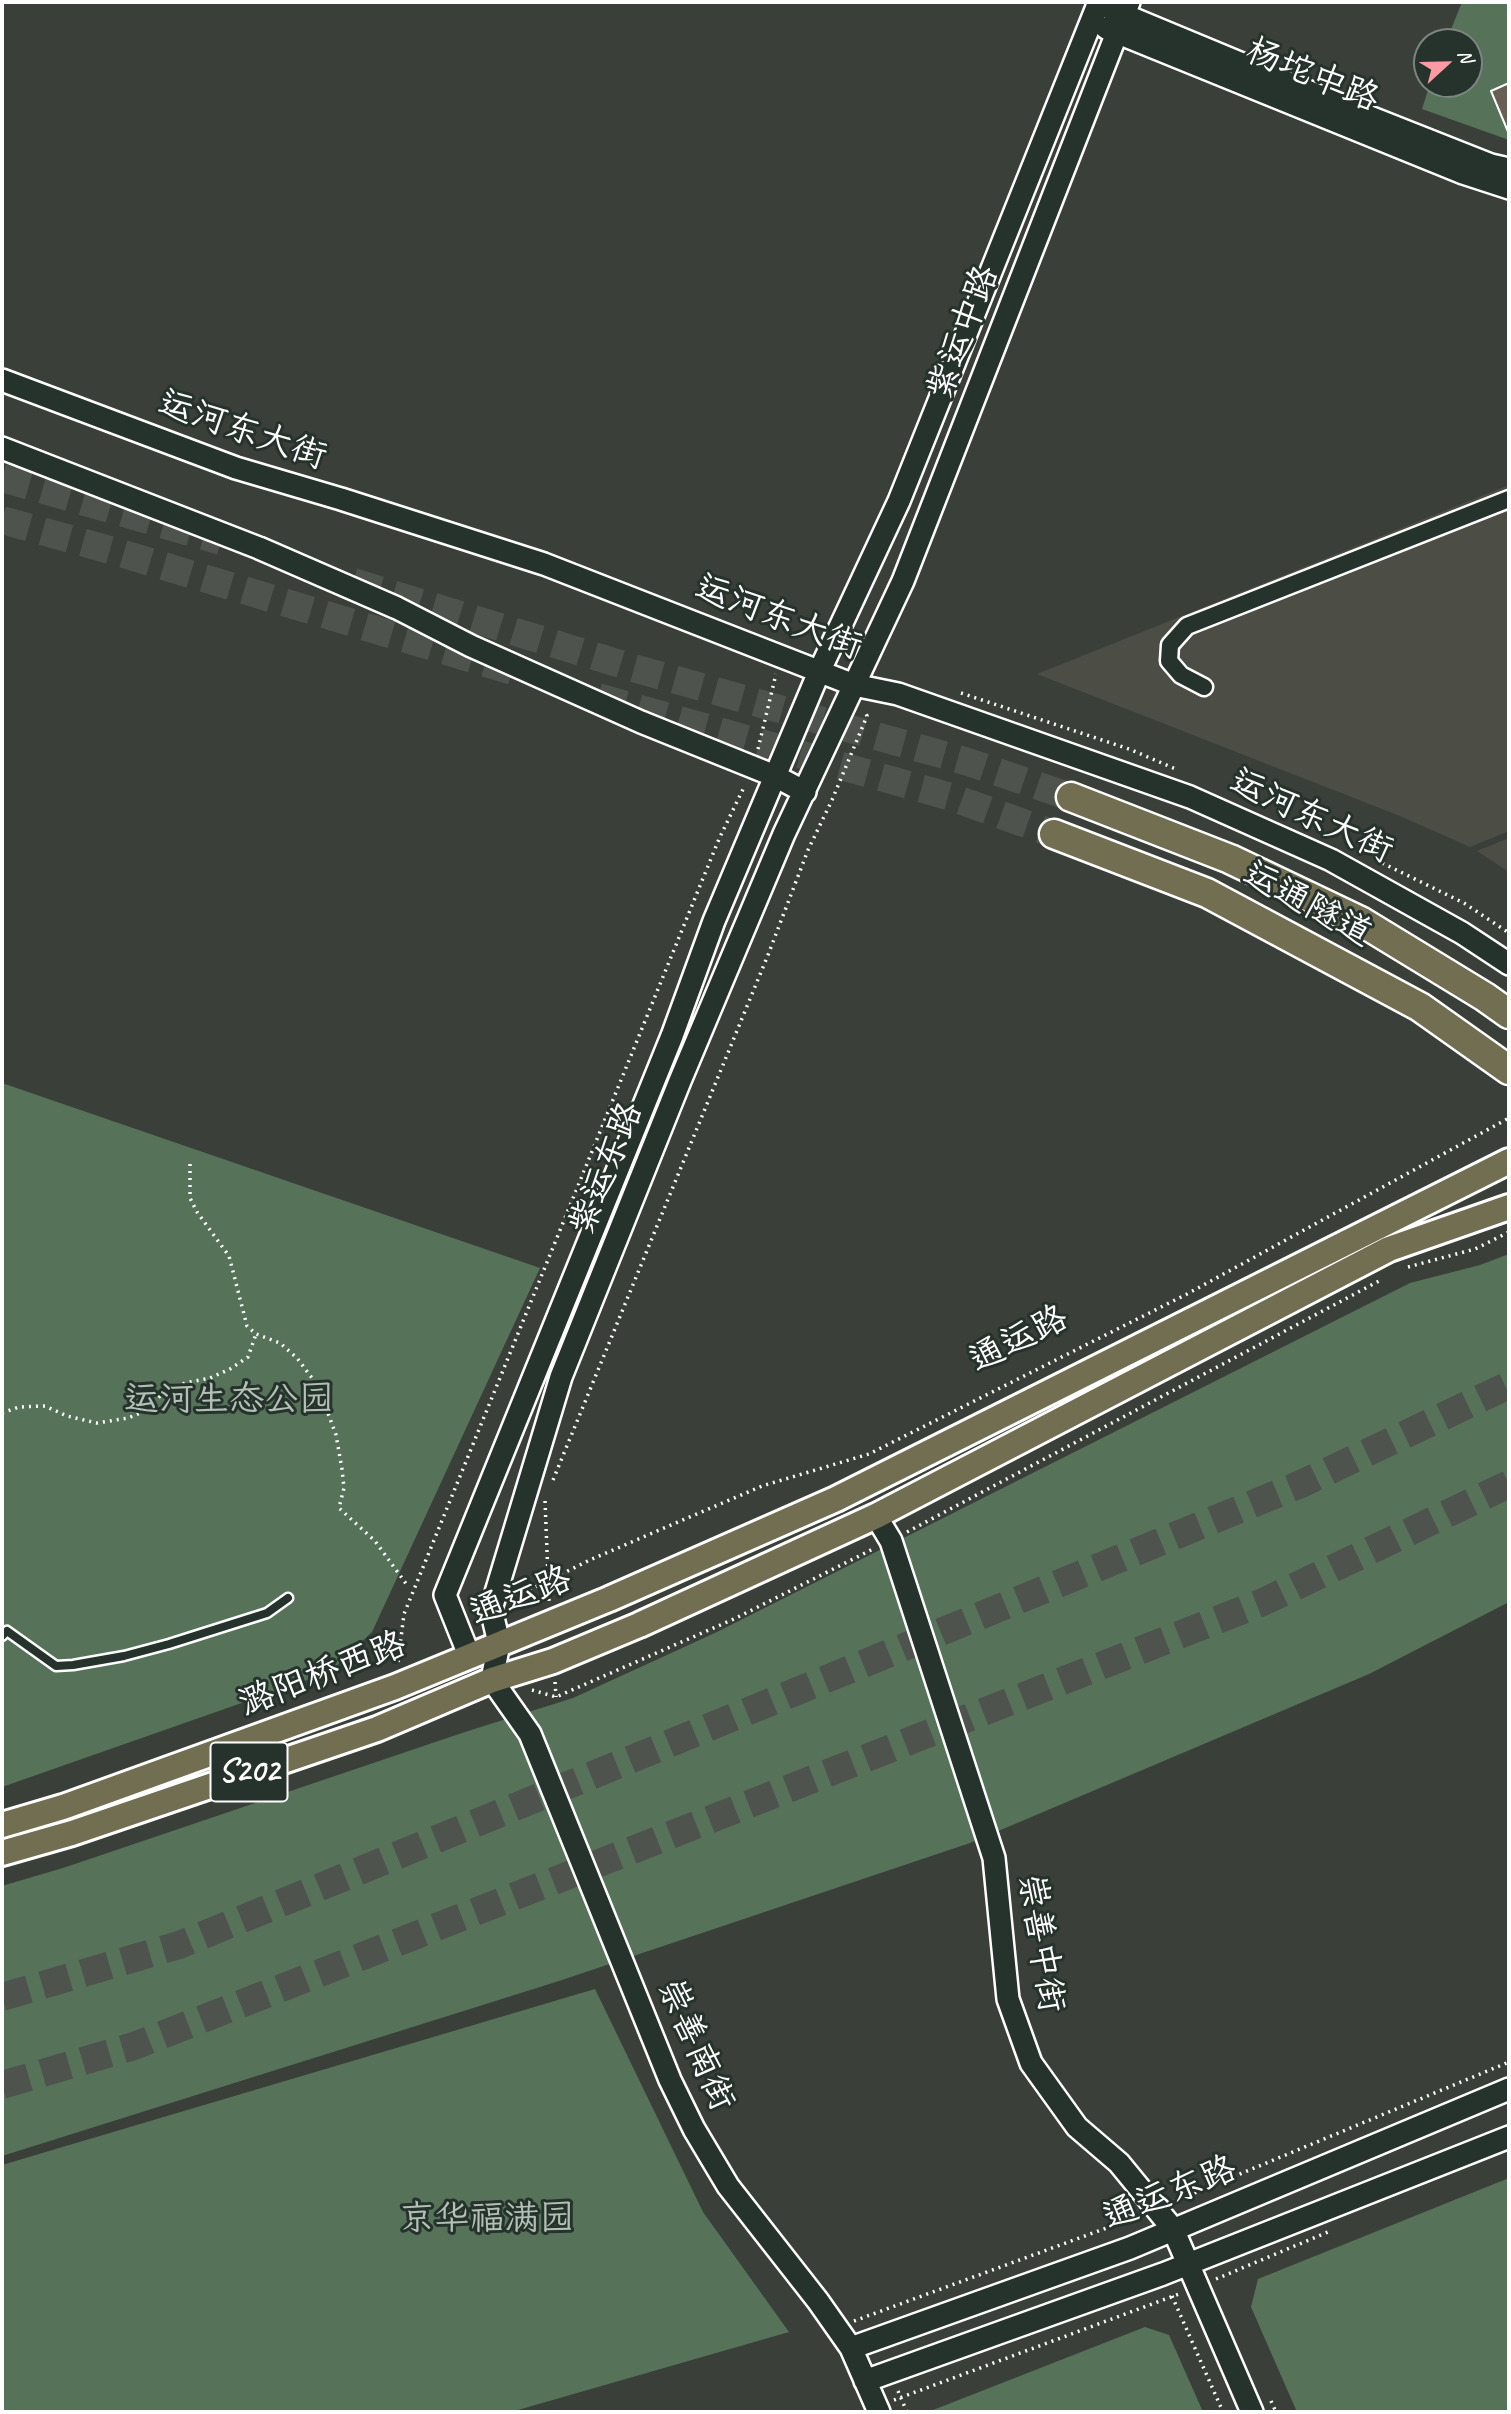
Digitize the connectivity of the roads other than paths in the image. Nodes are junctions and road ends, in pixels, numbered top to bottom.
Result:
1 (1096, 9) edge
2 (1124, 17) edge
3 (1509, 169) edge
4 (1509, 188) edge
5 (2, 380) edge
6 (2, 448) edge
7 (1509, 499) edge
8 (819, 673) junction
9 (854, 685) junction
10 (1204, 687) dead end
11 (775, 776) junction
12 (805, 792) junction
13 (1071, 797) tunnel mouth
14 (1054, 834) tunnel mouth
15 (1509, 964) edge
16 (1509, 1014) edge
17 (1509, 1070) edge
18 (1509, 1161) edge
19 (1509, 1206) edge
20 (876, 1516) junction
21 (288, 1598) dead end
22 (2, 1636) edge
23 (499, 1643) junction
24 (469, 1655) junction
25 (492, 1680) junction
26 (2, 1825) edge
27 (2, 1853) edge
28 (1509, 2090) edge
29 (1509, 2137) edge
30 (1173, 2229) junction
31 (1188, 2264) junction
32 (851, 2348) junction
33 (865, 2381) junction
34 (879, 2412) edge
35 (1252, 2412) edge

1 - 2 main road, 杨坨中路
1 - 8 main road, 紫运中路
2 - 3 main road, 杨坨中路
2 - 4 main road, 杨坨中路
2 - 9 main road, 紫运中路
5 - 8 main road, 运河东大街
6 - 11 main road
7 - 10 street
8 - 9 main road, 运河东大街
8 - 11 main road, 紫运东路
9 - 12 main road, 紫运东路
9 - 15 main road, 运河东大街
11 - 12 main road
11 - 24 main road, 紫运东路
12 - 23 main road, 紫运东路
13 - 16 highway, 运通隧道
14 - 17 highway, 运通隧道
18 - 23 main road, 通运路
19 - 20 main road, 通运路
20 - 25 main road, 通运路
20 - 30 main road, 崇善中街
21 - 22 lane
23 - 24 main road, 通运路
23 - 25 main road
24 - 25 main road, 紫运东路
24 - 26 main road, 潞阳桥西路 / S202
25 - 27 main road, 潞阳桥西路 / S202
25 - 32 main road, 崇善南街
28 - 30 main road, 通运东路
29 - 31 main road, 通运东路
30 - 31 main road, 崇善中街
30 - 32 main road, 通运东路
31 - 33 main road, 通运东路
31 - 35 main road, 崇善中街
32 - 33 main road, 崇善南街
33 - 34 main road, 崇善南街

